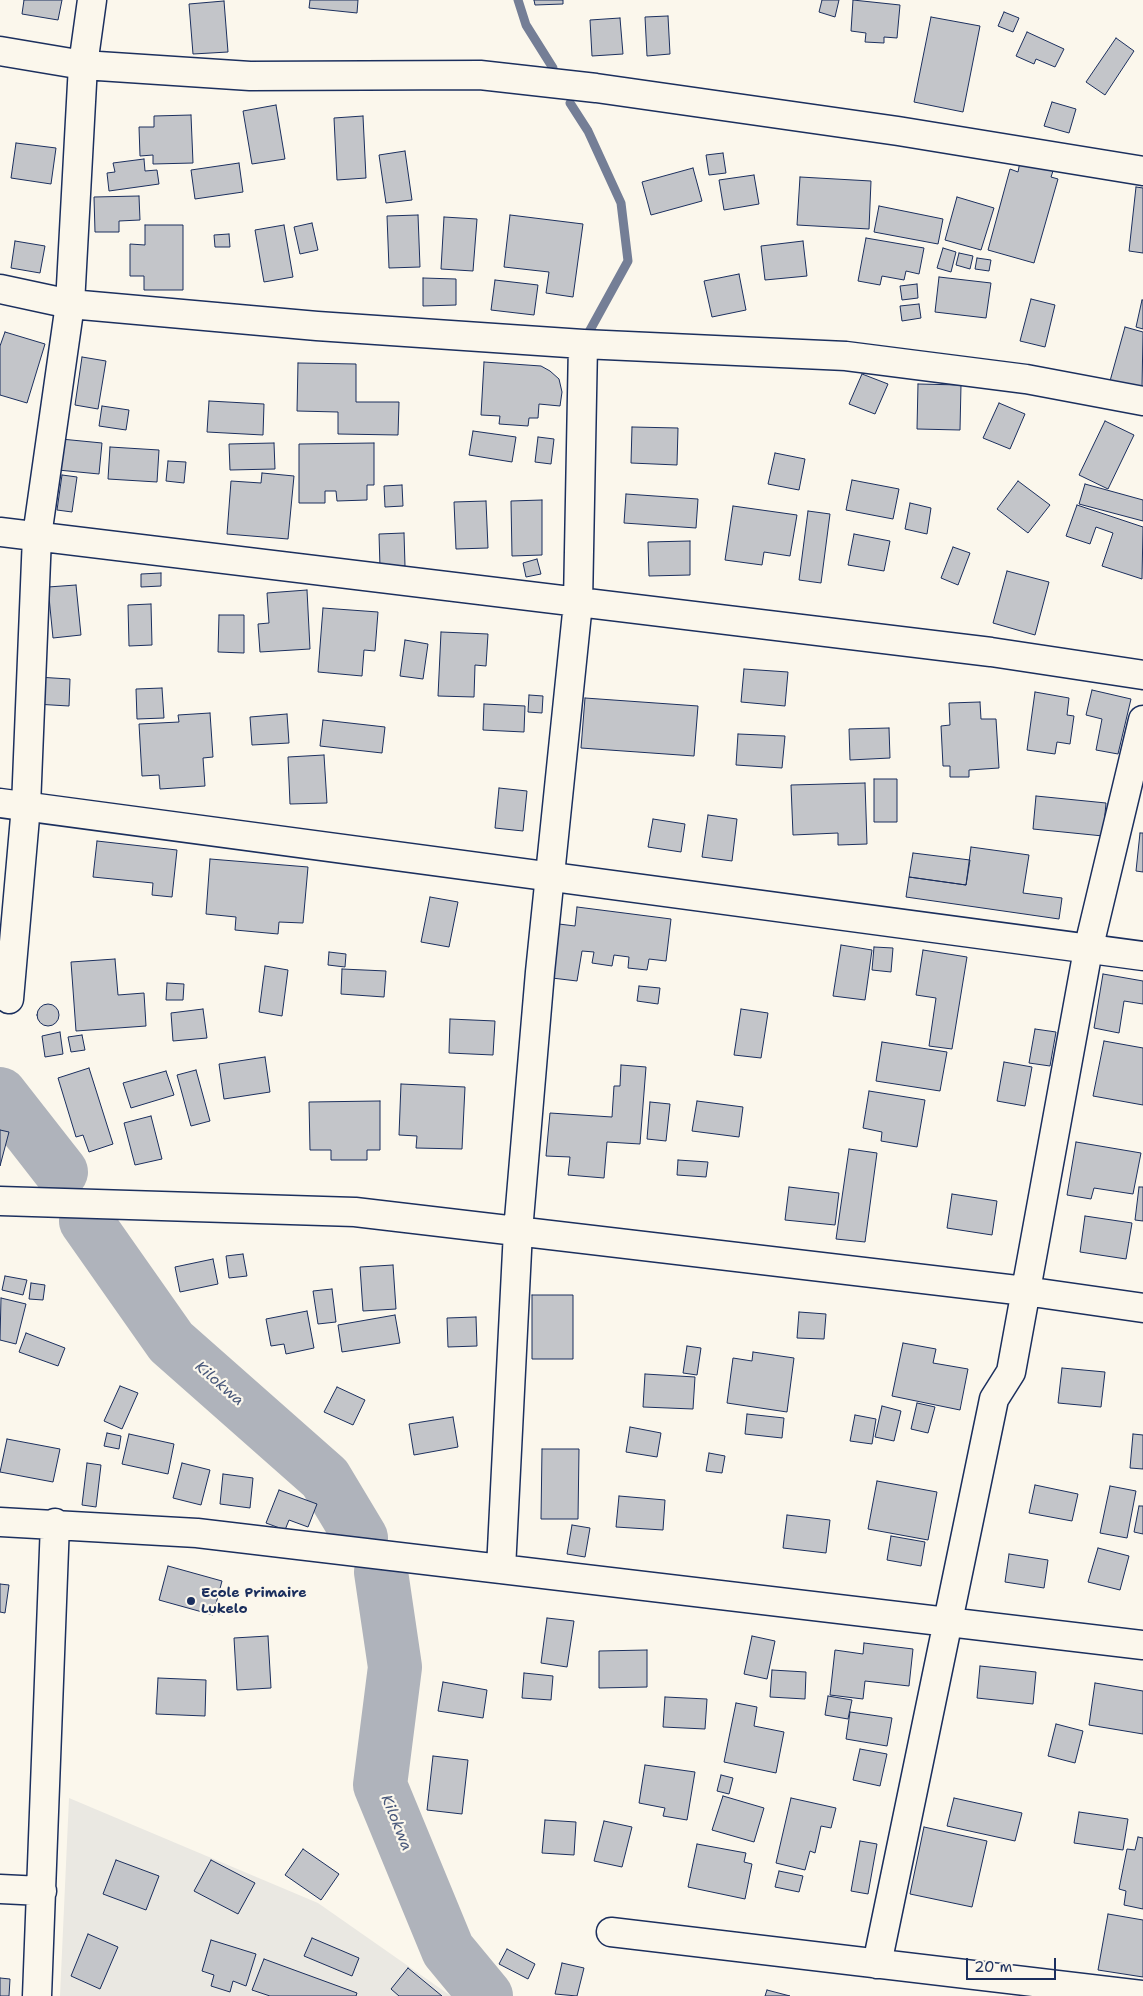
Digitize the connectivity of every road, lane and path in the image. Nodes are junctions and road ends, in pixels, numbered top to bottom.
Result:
1 (92, 0) edge
2 (0, 51) edge
3 (83, 65) junction
4 (1143, 171) edge
5 (0, 289) edge
6 (70, 304) junction
7 (583, 344) junction
8 (1143, 401) edge
9 (0, 532) edge
10 (37, 536) junction
11 (578, 603) junction
12 (1143, 675) edge
13 (1143, 720) edge
14 (13, 805) edge
15 (549, 878) junction
16 (1088, 950) junction
17 (1143, 956) edge
18 (9, 999) dead end
19 (0, 1201) edge
20 (518, 1231) junction
21 (1025, 1290) junction
22 (1143, 1308) edge
23 (0, 1522) edge
24 (55, 1523) junction
25 (501, 1569) junction
26 (947, 1621) junction
27 (1143, 1645) edge
28 (0, 1889) edge
29 (42, 1892) junction
30 (611, 1932) dead end
31 (876, 1964) junction
32 (1143, 1995) edge
33 (37, 1996) edge

1 - 3 street
2 - 3 street
3 - 4 street
3 - 6 street
5 - 6 street
6 - 7 street
6 - 10 street
7 - 8 street
7 - 11 street
9 - 10 street
10 - 11 street
10 - 14 street
11 - 12 street
11 - 15 street
13 - 16 street
14 - 15 street
14 - 18 street
15 - 16 street
15 - 20 street
16 - 17 street
16 - 21 street
19 - 20 street
20 - 21 street
20 - 25 street
21 - 22 street
21 - 26 street
23 - 24 street
24 - 25 street
24 - 29 street
25 - 26 street
26 - 27 street
26 - 31 street
28 - 29 street
29 - 33 street
30 - 31 street
31 - 32 street

